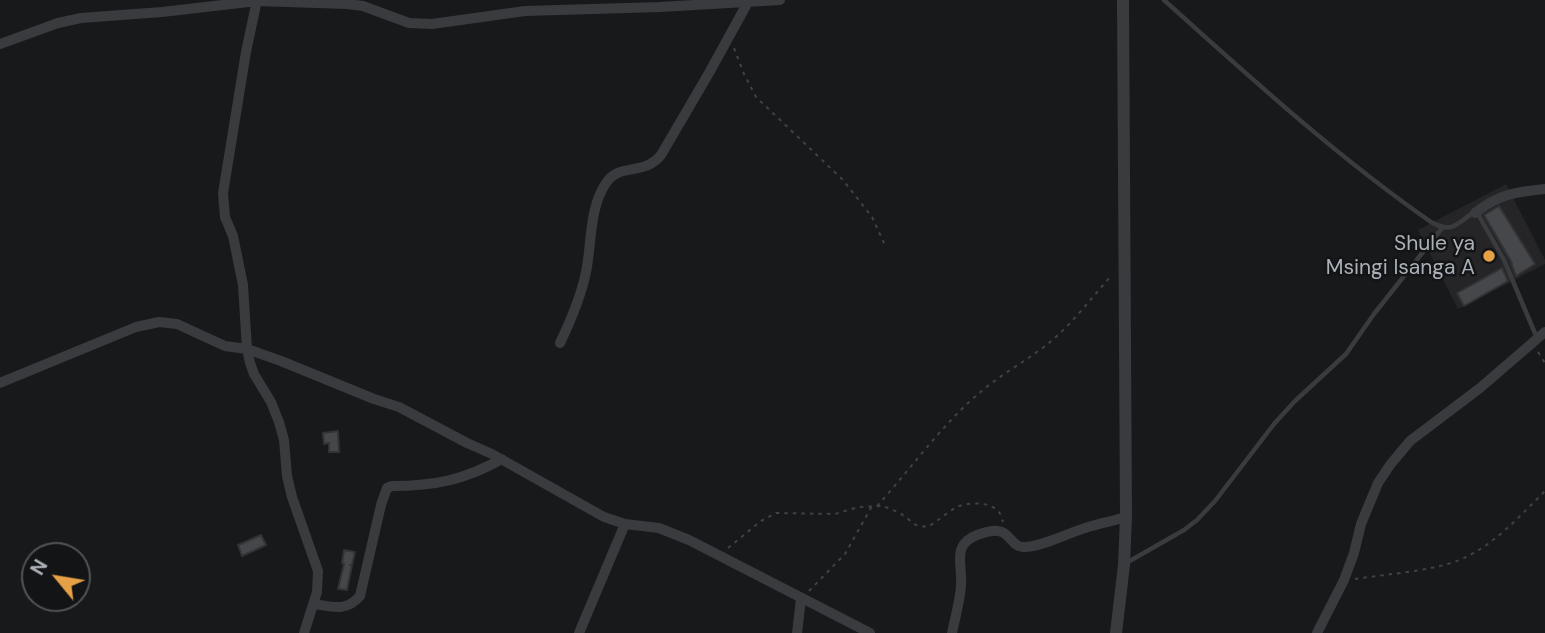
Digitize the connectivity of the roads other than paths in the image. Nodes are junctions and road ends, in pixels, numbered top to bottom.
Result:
1 (510, 0) edge
2 (780, 0) edge
3 (1123, 0) edge
4 (1164, 0) edge
5 (257, 1) edge
6 (748, 2) junction
7 (507, 13) junction
8 (0, 44) edge
9 (1545, 189) edge
10 (1475, 213) junction
11 (1442, 227) junction
12 (1541, 335) edge
13 (560, 343) dead end
14 (247, 349) junction
15 (0, 383) edge
16 (502, 459) junction
17 (1126, 517) junction
18 (625, 524) junction
19 (1124, 565) junction
20 (801, 598) junction
21 (314, 604) junction
22 (304, 633) edge
23 (579, 633) edge
24 (797, 633) edge
25 (870, 633) edge
26 (952, 633) edge
27 (1116, 633) edge
28 (1317, 633) edge

1 - 7 street
2 - 6 street
3 - 17 street
4 - 11 lane
5 - 7 street
5 - 8 street
5 - 14 street
6 - 7 street
6 - 13 street
9 - 10 street
10 - 11 lane
10 - 12 lane
11 - 19 lane
12 - 28 street
14 - 15 street
14 - 16 street
14 - 21 street
16 - 18 street
16 - 21 street
17 - 19 street
17 - 26 street
18 - 20 street
18 - 23 street
19 - 27 street
20 - 24 street
20 - 25 street
21 - 22 street

